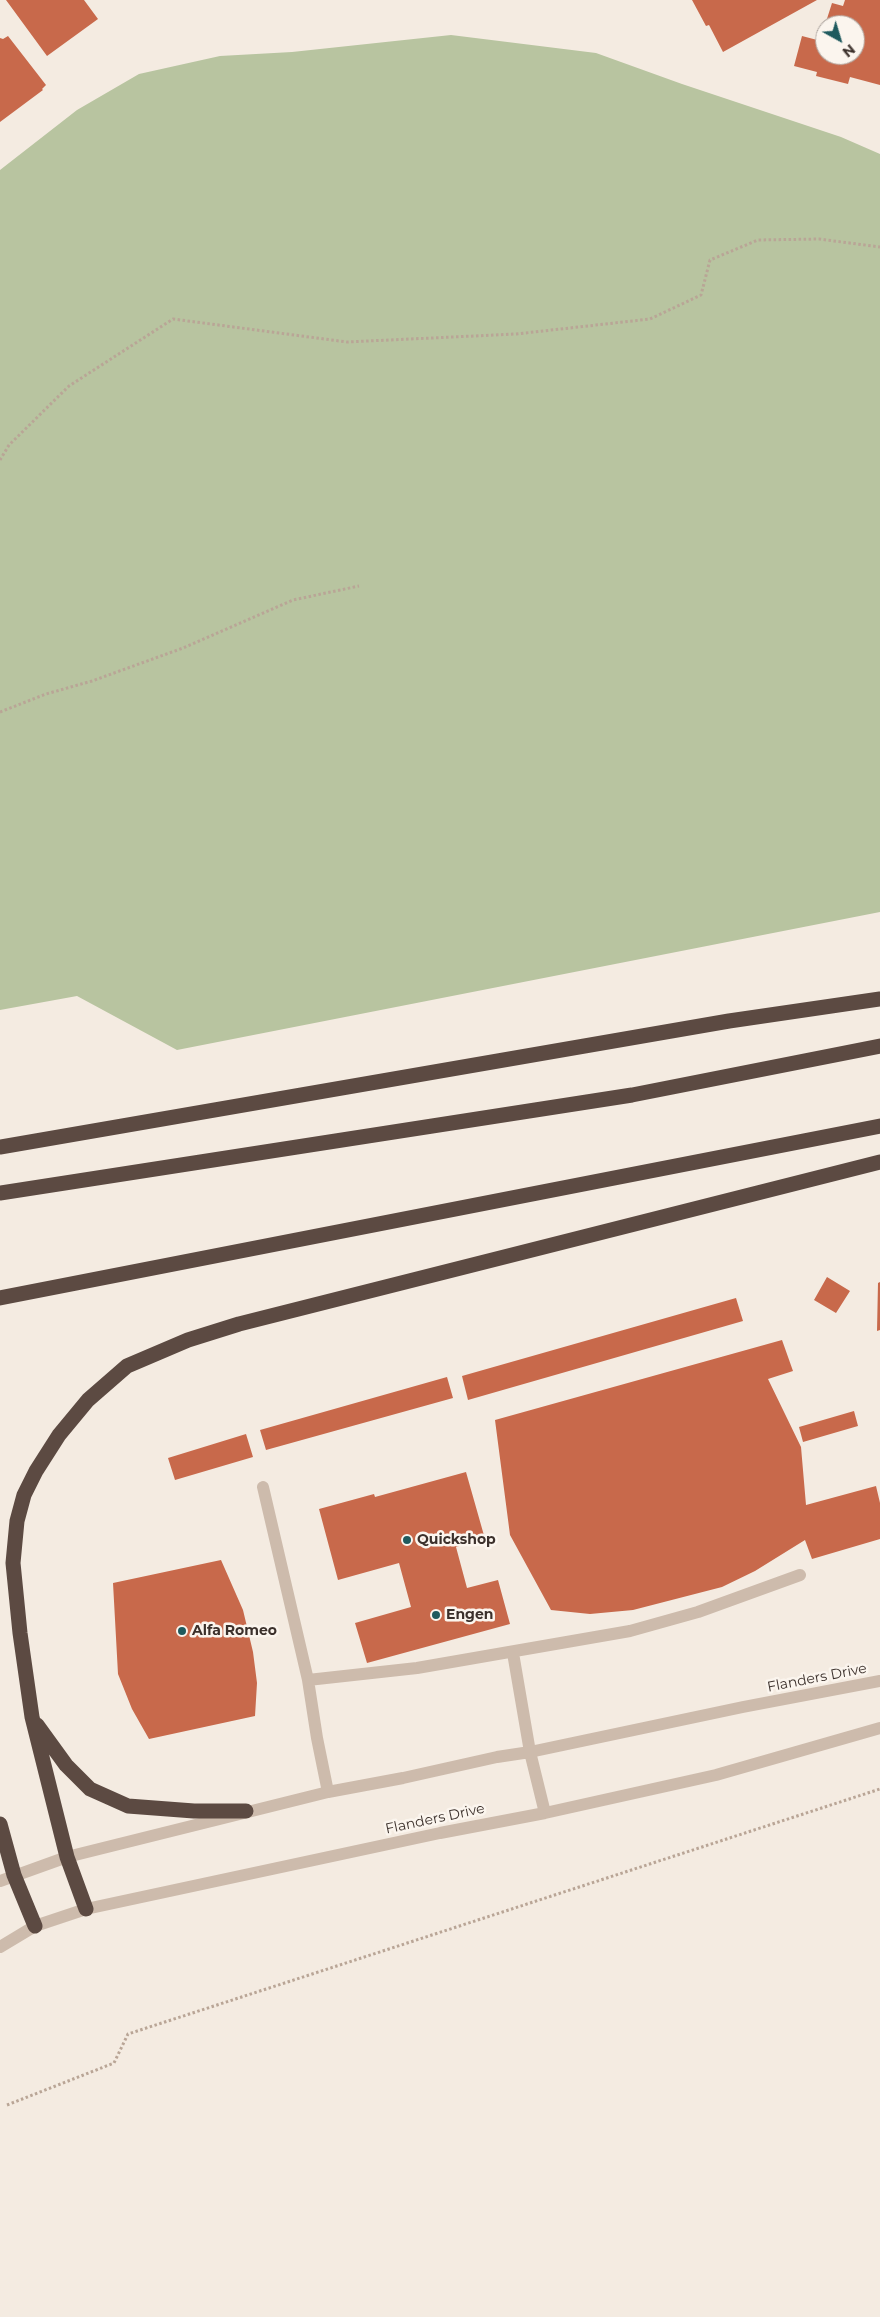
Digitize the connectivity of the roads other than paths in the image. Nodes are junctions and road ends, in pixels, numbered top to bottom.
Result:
1 (880, 999) edge
2 (880, 1046) edge
3 (880, 1126) edge
4 (0, 1146) edge
5 (880, 1162) edge
6 (0, 1193) edge
7 (0, 1298) edge
8 (263, 1487) dead end
9 (800, 1575) dead end
10 (512, 1653) junction
11 (308, 1680) junction
12 (880, 1682) edge
13 (32, 1718) junction
14 (880, 1728) edge
15 (530, 1752) junction
16 (328, 1792) junction
17 (246, 1811) junction
18 (545, 1813) junction
19 (0, 1824) edge
20 (67, 1856) junction
21 (14, 1875) junction
22 (0, 1881) edge
23 (86, 1909) junction
24 (35, 1926) junction
25 (0, 1946) edge

1 - 4 highway
2 - 6 highway
3 - 7 highway
5 - 13 highway
8 - 11 street
9 - 10 street
10 - 11 street
10 - 15 street
11 - 16 street
12 - 15 street, Flanders Drive
13 - 17 highway
13 - 20 highway
14 - 18 street, Flanders Drive
15 - 16 street, Flanders Drive
15 - 18 street
16 - 17 street, Flanders Drive
17 - 20 street, Flanders Drive
18 - 23 street, Flanders Drive
19 - 21 highway
20 - 21 street, Flanders Drive
20 - 23 highway
21 - 22 street, Flanders Drive
21 - 24 highway
23 - 24 street, Flanders Drive
24 - 25 street, Flanders Drive

